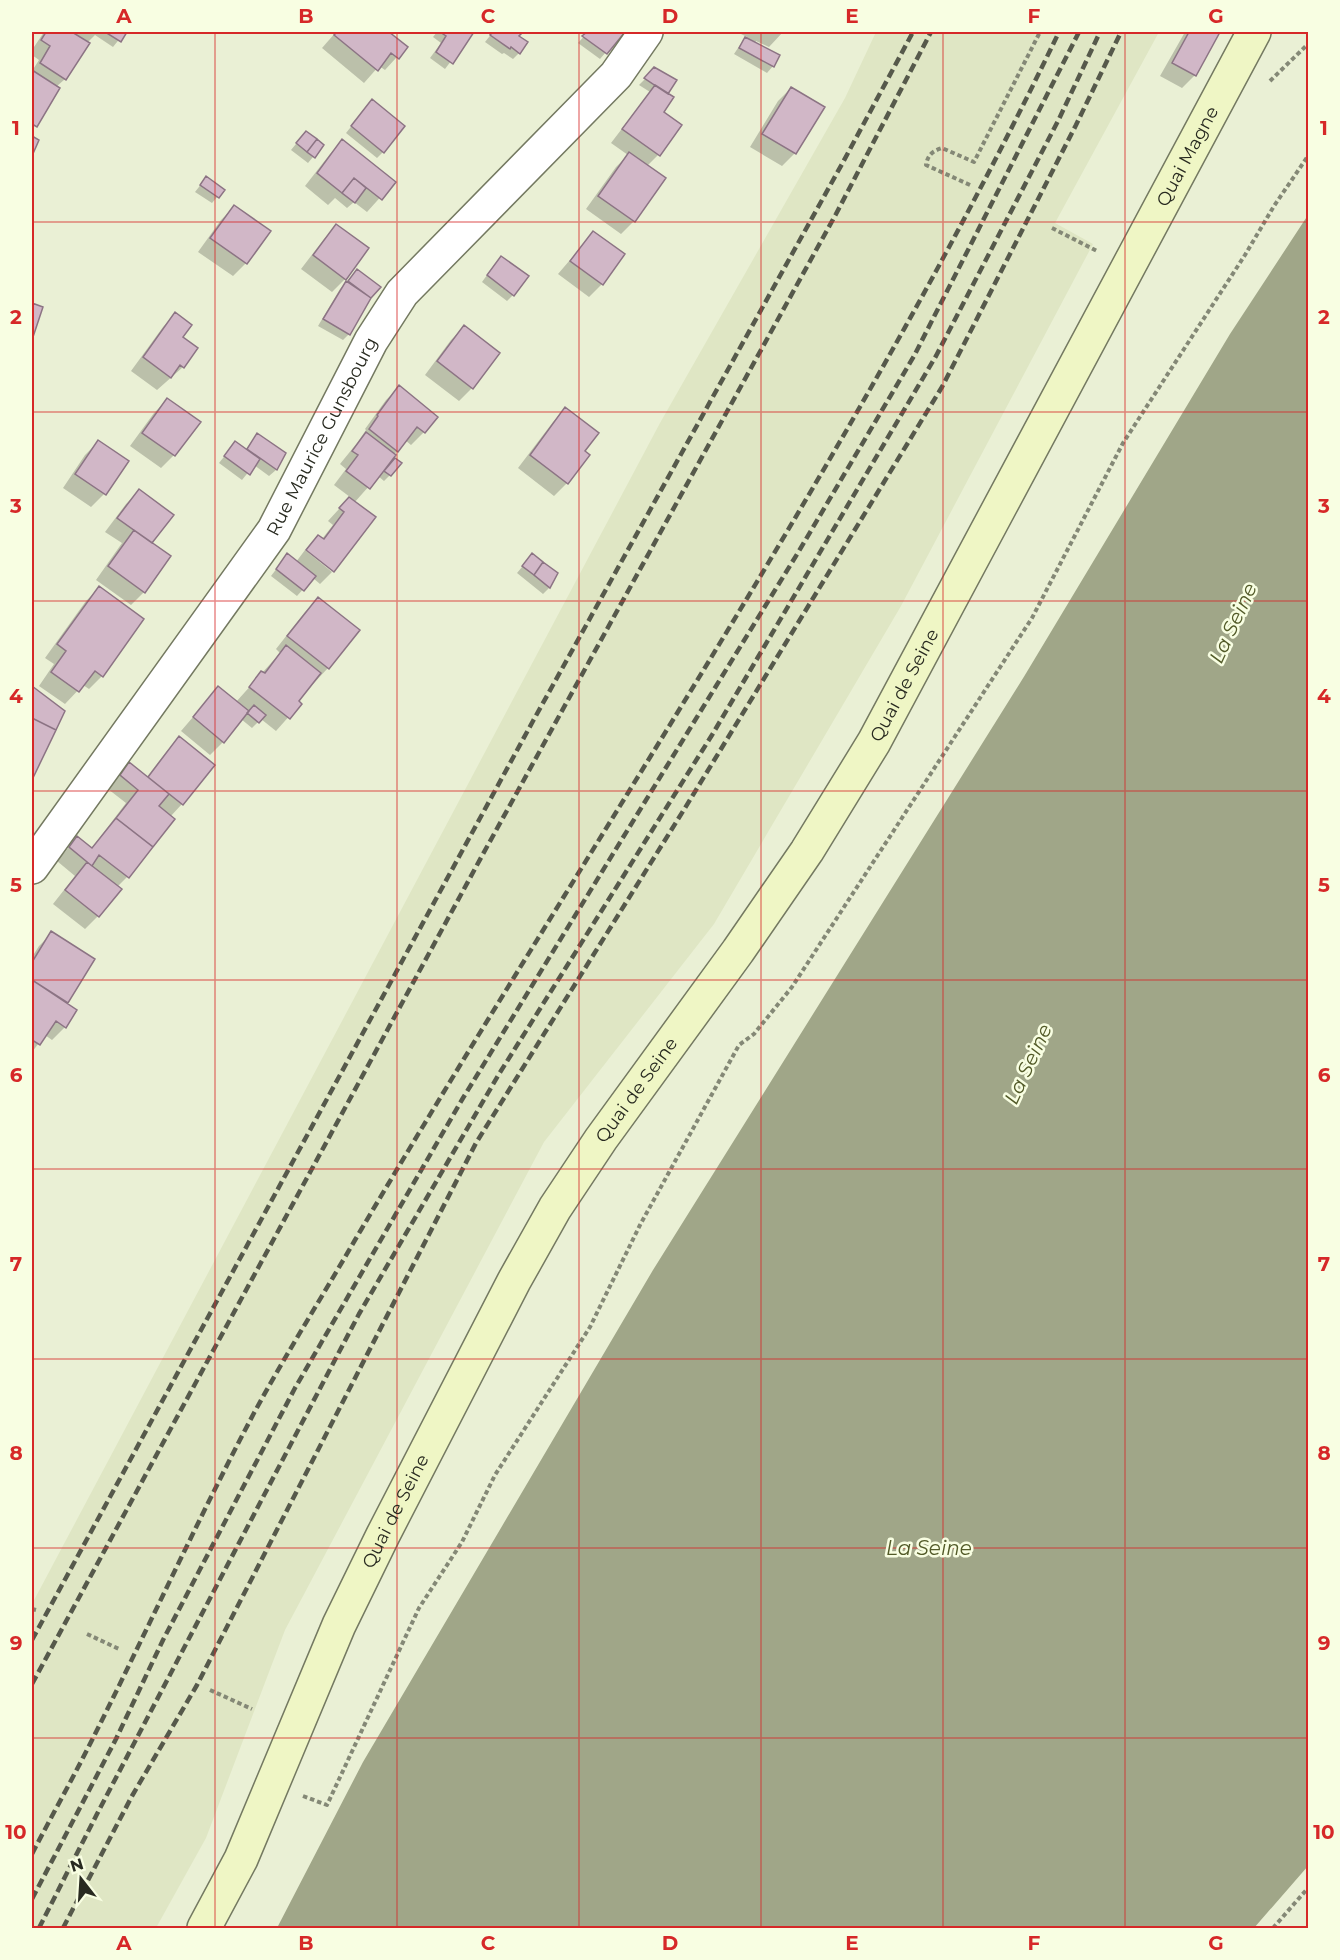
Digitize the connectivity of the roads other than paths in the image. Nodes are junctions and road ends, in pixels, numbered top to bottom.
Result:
1 (646, 32) edge
2 (1254, 32) edge
3 (1112, 267) joint
4 (32, 867) edge
5 (204, 1929) edge

1 - 4 street, Rue Maurice Gunsbourg
2 - 3 main road, Quai Magne
3 - 5 main road, Quai de Seine

